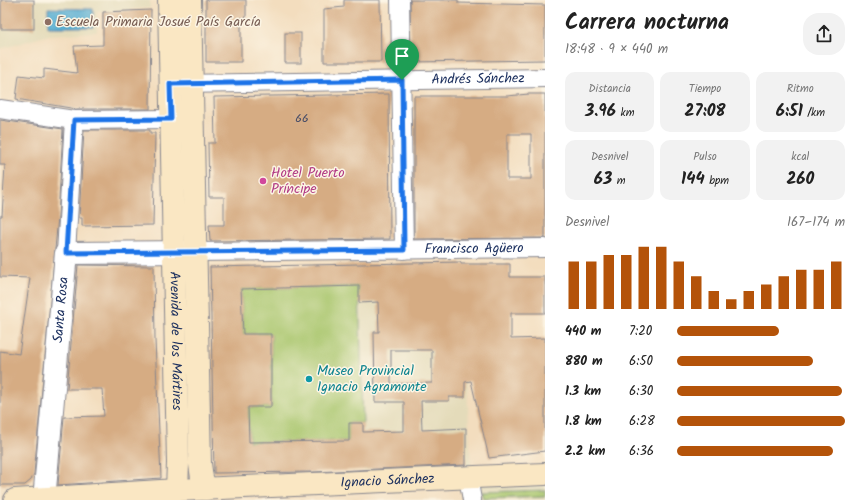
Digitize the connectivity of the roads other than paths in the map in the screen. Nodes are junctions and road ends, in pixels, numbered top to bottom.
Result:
1 (169, 0) edge
2 (190, 0) edge
3 (400, 0) edge
4 (545, 78) edge
5 (402, 80) junction
6 (181, 84) junction
7 (0, 109) edge
8 (171, 119) junction
9 (74, 120) junction
10 (545, 248) edge
11 (404, 250) junction
12 (184, 252) junction
13 (66, 253) junction
14 (178, 463) junction
15 (200, 464) junction
16 (545, 474) edge
17 (468, 477) junction
18 (206, 489) junction
19 (177, 490) junction
20 (44, 499) edge
21 (15, 500) edge
22 (472, 500) edge

1 - 6 main road, Avenida de los Mártires
2 - 6 main road, Avenida de los Mártires
3 - 5 street
4 - 5 street, Andrés Sánchez
5 - 6 street, Andrés Sánchez
5 - 11 street
6 - 8 main road, Avenida de los Mártires
6 - 12 main road, Avenida de los Mártires
7 - 9 street
8 - 9 street
8 - 12 main road, Avenida de los Mártires
9 - 13 street, Santa Rosa
10 - 11 street, Francisco Agüero
11 - 12 street, Francisco Agüero
12 - 13 street, Francisco Agüero
12 - 14 main road, Avenida de los Mártires
12 - 15 main road, Avenida de los Mártires
13 - 20 street, Santa Rosa
14 - 15 main road
14 - 19 main road, Avenida de los Mártires
15 - 18 main road, Avenida de los Mártires
16 - 17 main road, Ignacio Sánchez
17 - 18 main road, Ignacio Sánchez
17 - 22 street
18 - 19 main road, Ignacio Sánchez
19 - 20 main road, Ignacio Sánchez
20 - 21 main road, Ignacio Sánchez

